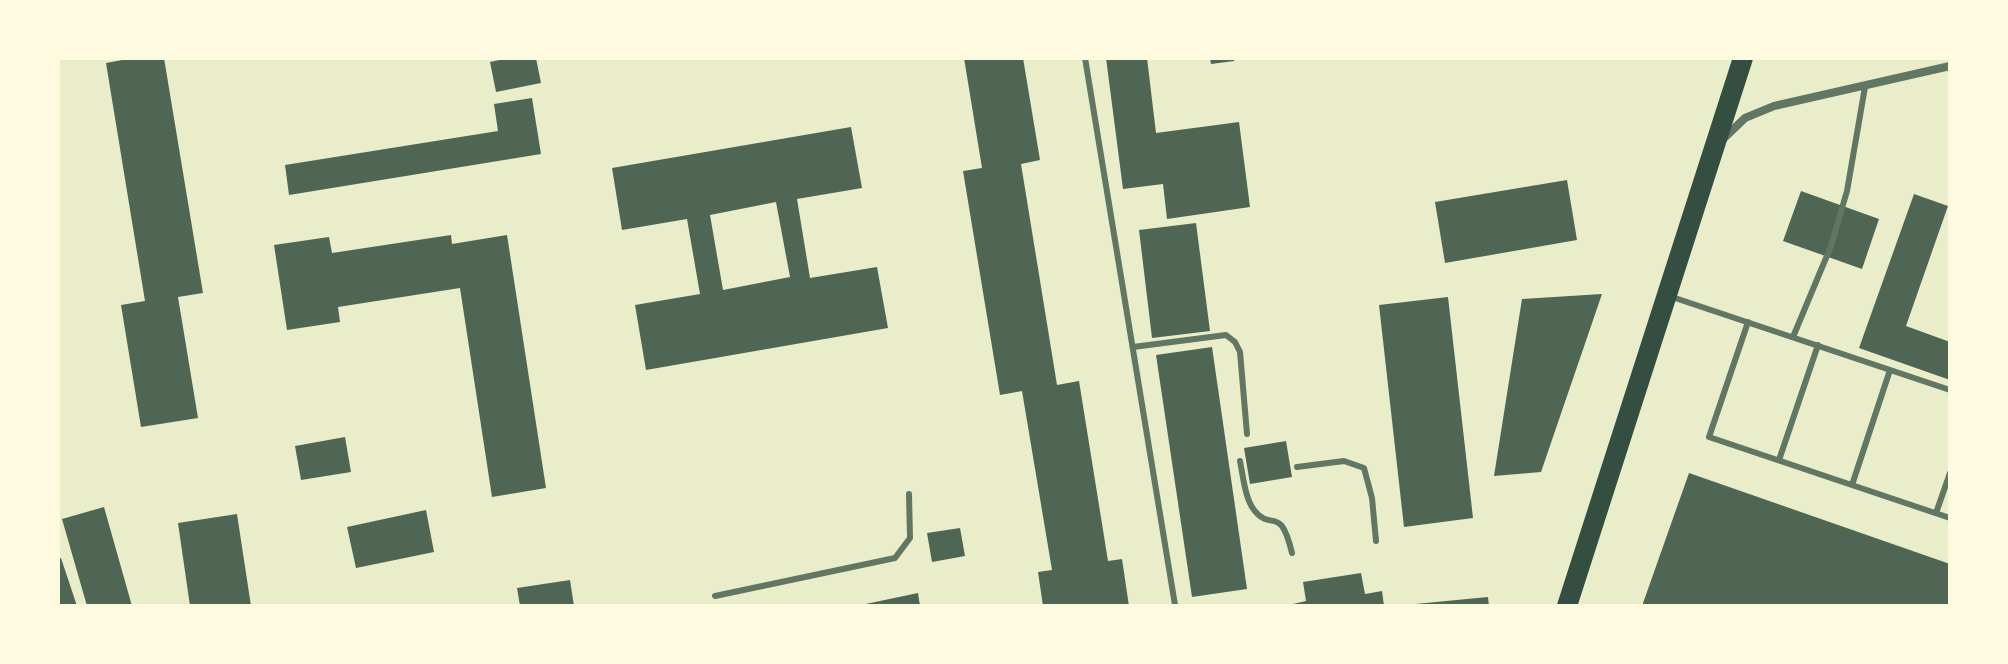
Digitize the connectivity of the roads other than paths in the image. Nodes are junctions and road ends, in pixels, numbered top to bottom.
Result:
1 (1085, 58) edge
2 (1743, 58) edge
3 (1950, 66) edge
4 (1865, 87) junction
5 (1713, 149) junction
6 (1666, 295) junction
7 (1748, 322) junction
8 (1793, 337) junction
9 (1818, 345) junction
10 (1133, 347) junction
11 (1890, 370) junction
12 (1950, 390) edge
13 (1247, 434) dead end
14 (1779, 460) junction
15 (1240, 461) dead end
16 (1297, 467) dead end
17 (1950, 473) edge
18 (1852, 485) junction
19 (909, 494) dead end
20 (1936, 513) junction
21 (1950, 518) edge
22 (1376, 541) dead end
23 (1292, 553) dead end
24 (715, 596) dead end
25 (1175, 605) edge
26 (1567, 606) edge

1 - 10 lane
2 - 5 main road
3 - 4 street
4 - 5 street
4 - 8 lane
5 - 6 main road
6 - 7 lane
6 - 26 main road
7 - 8 lane
7 - 14 lane
8 - 9 lane
9 - 11 lane
9 - 14 lane
10 - 13 lane
10 - 25 lane
11 - 12 lane
11 - 18 lane
14 - 18 lane
15 - 23 lane
16 - 22 lane
17 - 20 lane
18 - 20 lane
19 - 24 lane
20 - 21 lane

